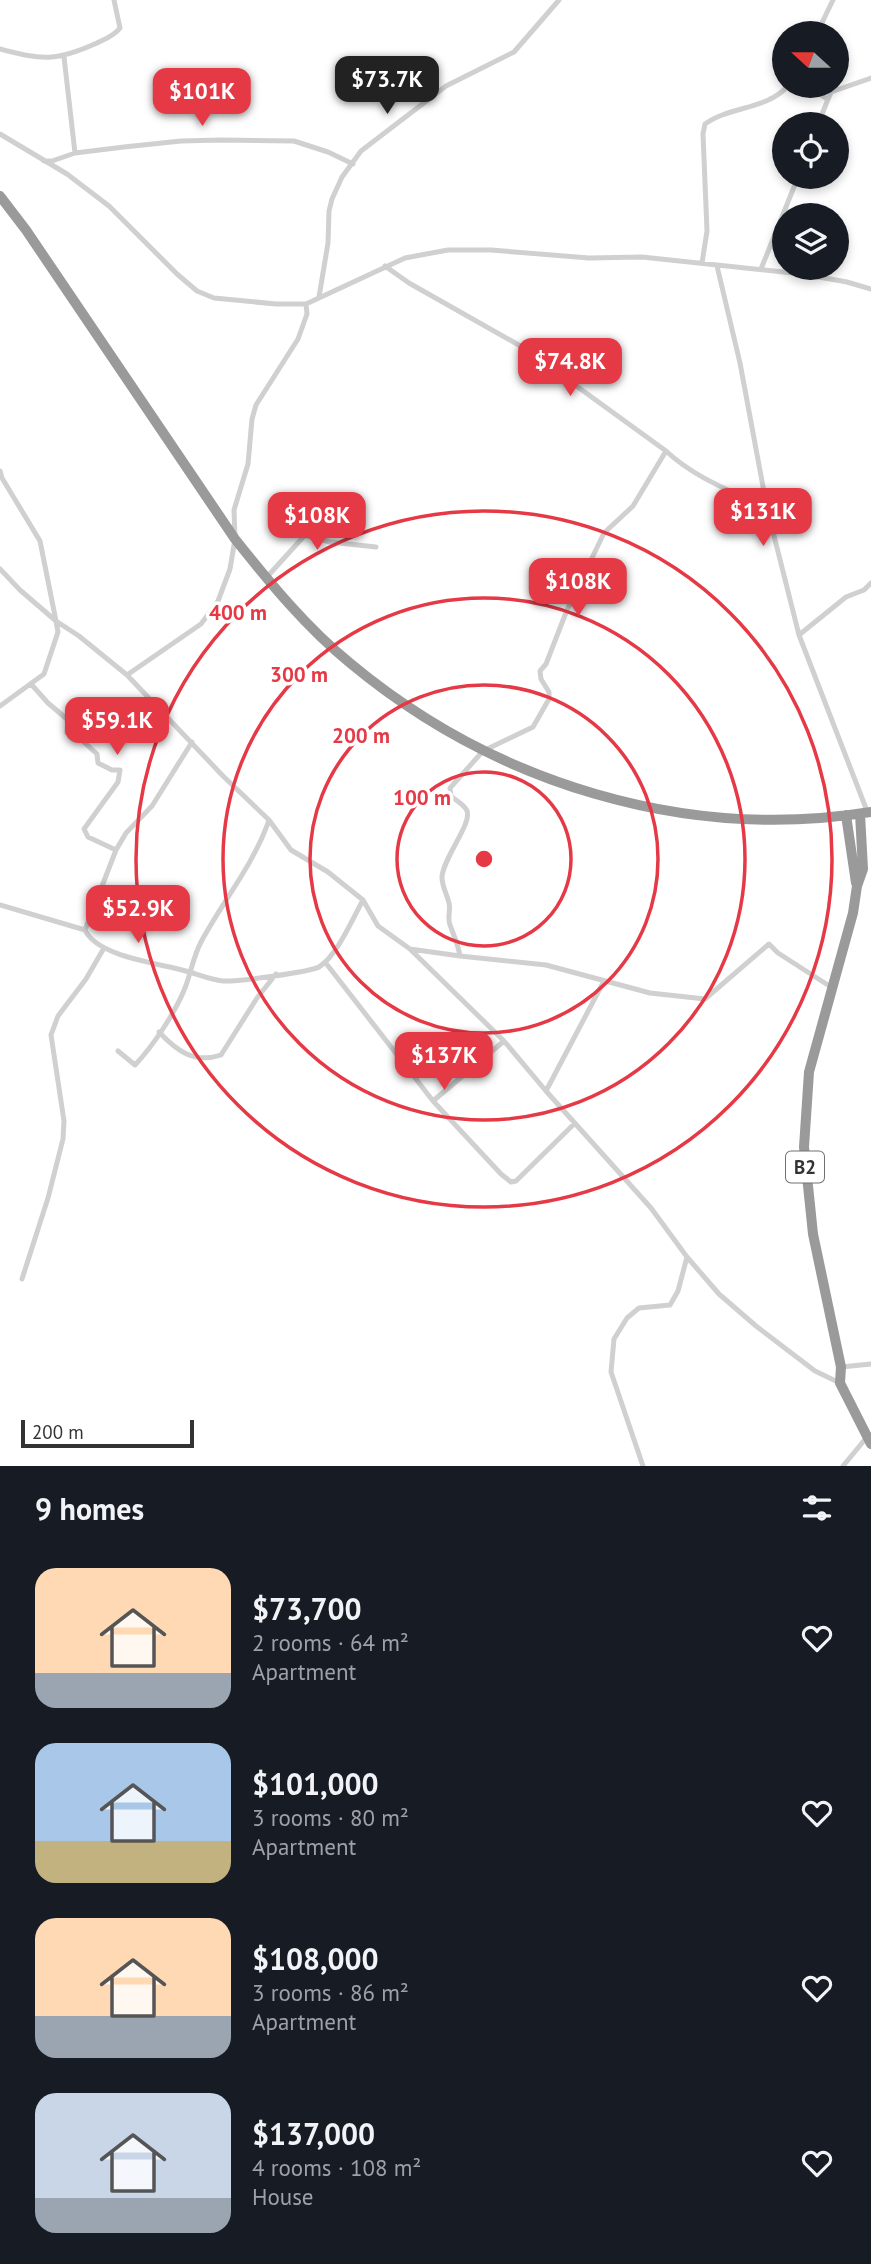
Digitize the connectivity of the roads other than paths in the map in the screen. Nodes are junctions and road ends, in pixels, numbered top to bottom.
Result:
1 (114, 0) edge
2 (559, 0) edge
3 (833, 0) edge
4 (823, 21) edge
5 (0, 49) edge
6 (64, 57) junction
7 (871, 78) edge
8 (772, 98) edge
9 (827, 99) joint
10 (822, 112) edge
11 (0, 134) edge
12 (75, 153) junction
13 (42, 160) junction
14 (353, 164) junction
15 (793, 189) edge
16 (0, 196) edge
17 (702, 263) junction
18 (385, 266) junction
19 (717, 266) junction
20 (761, 269) junction
21 (871, 289) edge
22 (319, 297) junction
23 (306, 304) junction
24 (666, 451) junction
25 (0, 471) edge
26 (1, 479) edge
27 (767, 508) junction
28 (234, 539) junction
29 (376, 547) dead end
30 (0, 569) edge
31 (265, 578) junction
32 (871, 583) edge
33 (56, 621) junction
34 (799, 635) junction
35 (127, 676) junction
36 (31, 684) junction
37 (0, 706) edge
38 (192, 742) junction
39 (483, 751) junction
40 (866, 813) edge
41 (846, 815) junction
42 (269, 820) junction
43 (116, 850) junction
44 (857, 886) junction
45 (363, 900) junction
46 (0, 905) edge
47 (85, 930) junction
48 (104, 948) junction
49 (410, 950) junction
50 (460, 956) junction
51 (325, 962) junction
52 (190, 972) junction
53 (276, 974) junction
54 (604, 981) junction
55 (831, 988) junction
56 (159, 1032) junction
57 (504, 1041) junction
58 (118, 1051) dead end
59 (546, 1091) junction
60 (433, 1101) junction
61 (575, 1124) junction
62 (687, 1257) junction
63 (22, 1279) dead end
64 (871, 1364) edge
65 (841, 1367) junction
66 (841, 1384) junction
67 (869, 1440) edge
68 (643, 1466) edge
69 (844, 1466) edge

1 - 6 street
2 - 14 street
3 - 4 street
5 - 6 street
6 - 12 street
7 - 9 street
8 - 17 street
9 - 10 street
11 - 13 street
12 - 13 street
12 - 14 street
13 - 23 street
14 - 22 street
15 - 20 street
16 - 28 highway
17 - 18 street
17 - 19 street
18 - 22 street
18 - 24 street
19 - 20 street
19 - 27 street
20 - 21 street
22 - 23 street
23 - 28 street
24 - 27 street
24 - 39 street
25 - 26 street
26 - 33 street
27 - 34 street
28 - 31 highway
28 - 35 street
29 - 31 street
30 - 33 street
31 - 39 highway
32 - 34 street
33 - 35 street
33 - 36 street
34 - 40 street
35 - 38 street
36 - 37 street
36 - 43 street
38 - 42 street
38 - 43 street
39 - 41 highway
39 - 50 street
40 - 41 highway
40 - 44 highway, B2
41 - 44 highway, B2
42 - 45 street
42 - 52 street
43 - 47 street
44 - 55 highway, B2
45 - 49 street
45 - 51 street
46 - 47 street
47 - 48 street
48 - 52 street
48 - 63 street
49 - 50 street
49 - 57 street
50 - 54 street
51 - 53 street
51 - 60 street
52 - 53 street
52 - 56 street
53 - 56 street
54 - 55 street
54 - 59 street
55 - 65 highway, B2
56 - 58 street
57 - 59 street
57 - 60 street
59 - 61 street
60 - 61 street
61 - 62 street
62 - 66 street
62 - 68 street
64 - 65 street
65 - 66 highway, B2
66 - 67 highway, B2
67 - 69 street

